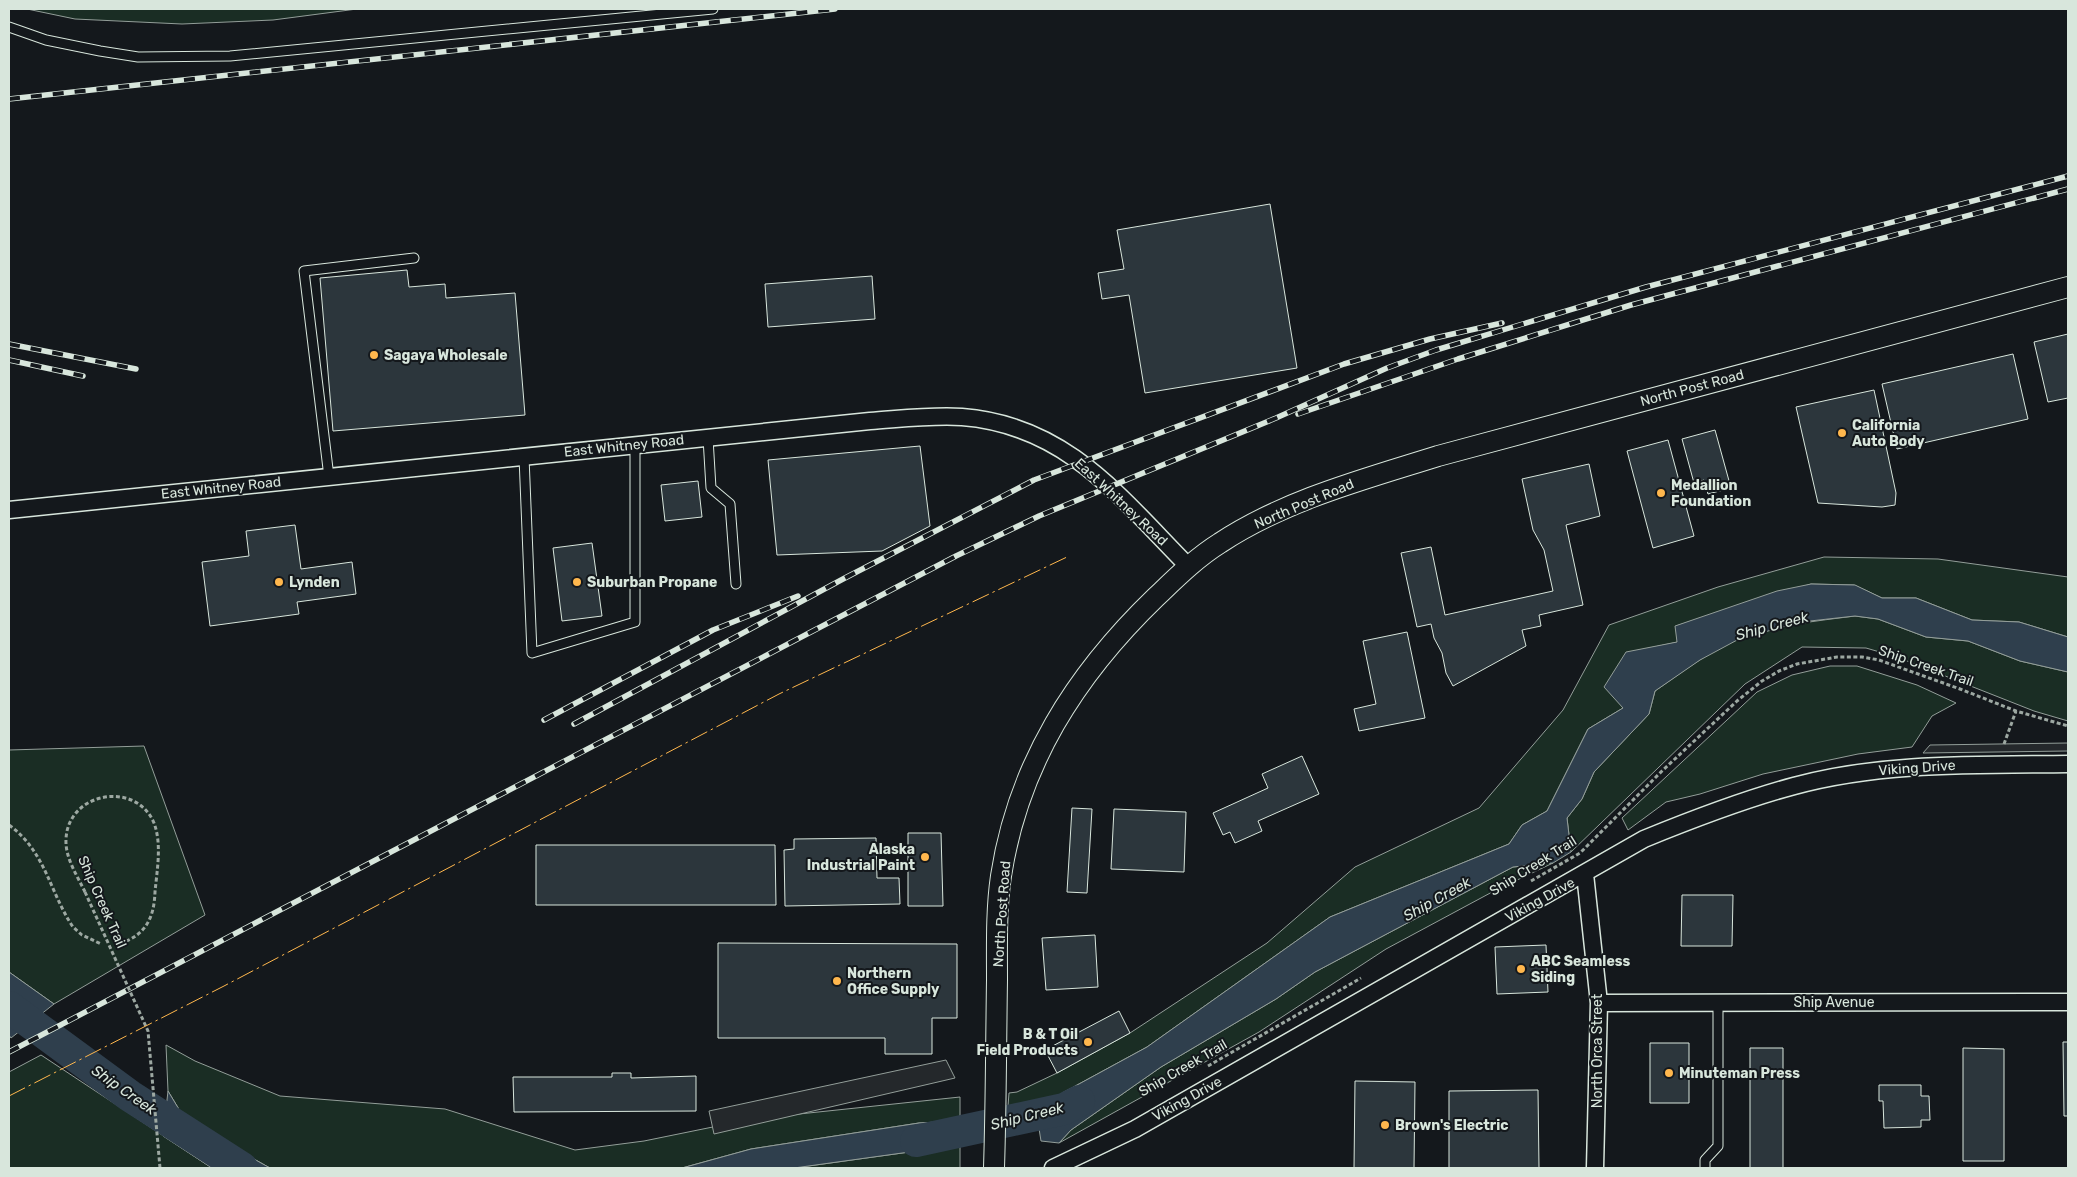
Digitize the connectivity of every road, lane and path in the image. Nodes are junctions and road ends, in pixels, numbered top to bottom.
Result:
1 (713, 9) edge
2 (9, 27) edge
3 (414, 258) dead end
4 (2068, 287) edge
5 (708, 438) junction
6 (635, 445) junction
7 (524, 457) junction
8 (329, 477) junction
9 (9, 510) edge
10 (1188, 566) junction
11 (736, 584) dead end
12 (2016, 711) junction
13 (2068, 726) edge
14 (2004, 744) dead end
15 (2068, 764) edge
16 (9, 825) edge
17 (1585, 874) junction
18 (1525, 885) dead end
19 (102, 944) dead end
20 (119, 944) dead end
21 (1368, 974) dead end
22 (1718, 1002) junction
23 (2068, 1002) edge
24 (1600, 1003) junction
25 (1203, 1069) dead end
26 (994, 1166) edge
27 (160, 1168) edge
28 (1053, 1168) edge
29 (1596, 1168) edge
30 (1705, 1168) edge

1 - 2 lane
3 - 8 lane
4 - 10 street, North Post Road
5 - 6 street, East Whitney Road
5 - 10 street, East Whitney Road
5 - 11 lane
6 - 7 street, East Whitney Road
6 - 7 lane
7 - 8 street, East Whitney Road
8 - 9 street, East Whitney Road
10 - 26 street, North Post Road
12 - 13 path, Ship Creek Trail
12 - 14 path
12 - 18 path, Ship Creek Trail
15 - 17 street, Viking Drive
16 - 19 path, Ship Creek Trail
17 - 24 street, North Orca Street
17 - 28 street, Viking Drive
20 - 27 path, Ship Creek Trail, bridge
21 - 25 path, Ship Creek Trail
22 - 23 street, Ship Avenue
22 - 24 street, Ship Avenue
22 - 30 lane
24 - 29 street, North Orca Street

